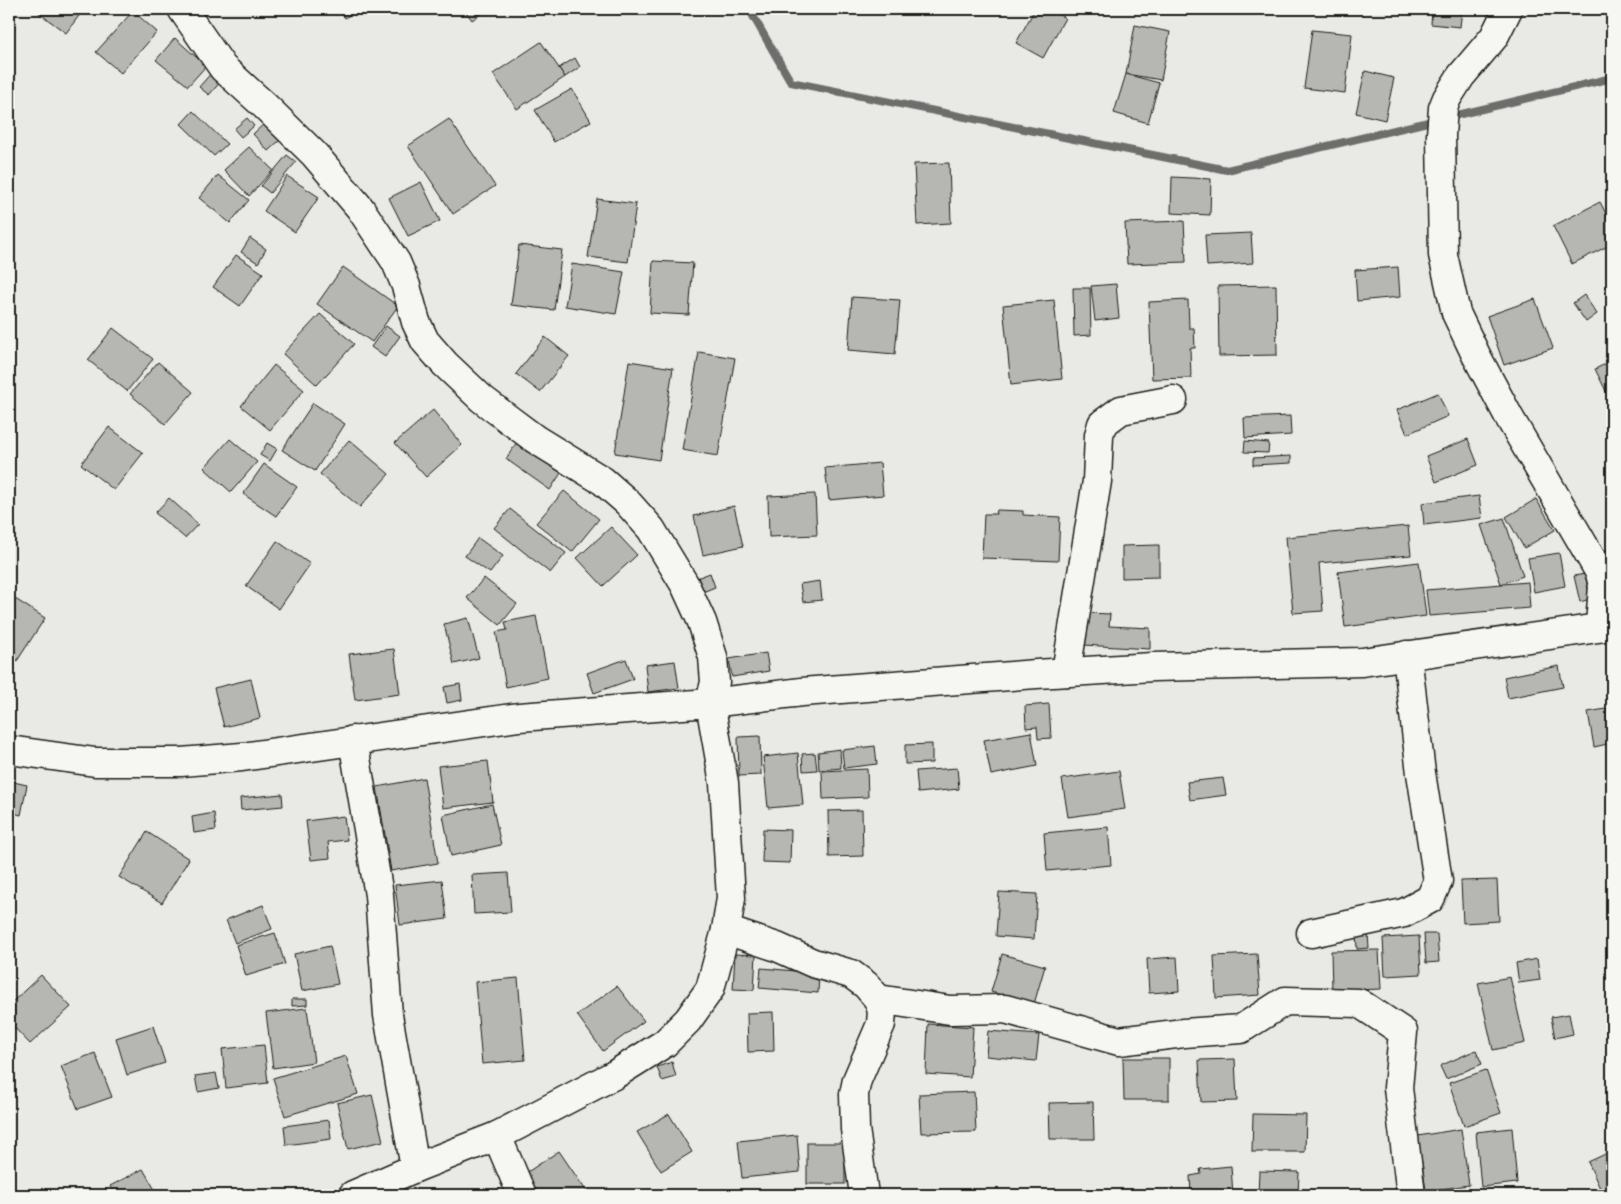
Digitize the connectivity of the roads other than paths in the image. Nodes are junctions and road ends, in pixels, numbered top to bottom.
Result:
1 (182, 9) edge
2 (1508, 9) edge
3 (1173, 400) dead end
4 (1607, 627) edge
5 (1407, 655) junction
6 (1066, 672) junction
7 (710, 703) junction
8 (353, 740) junction
9 (9, 750) edge
10 (726, 930) junction
11 (1311, 933) dead end
12 (878, 999) junction
13 (497, 1136) junction
14 (415, 1168) junction
15 (353, 1195) edge
16 (522, 1195) edge
17 (864, 1195) edge
18 (1411, 1195) edge

1 - 7 street
2 - 4 street
3 - 6 street
4 - 5 street
5 - 6 street
5 - 11 street
6 - 7 street
7 - 8 street
7 - 10 street
8 - 9 street
8 - 14 street
10 - 12 street
10 - 13 street
12 - 17 street
12 - 18 street
13 - 14 street
13 - 16 street
14 - 15 street

